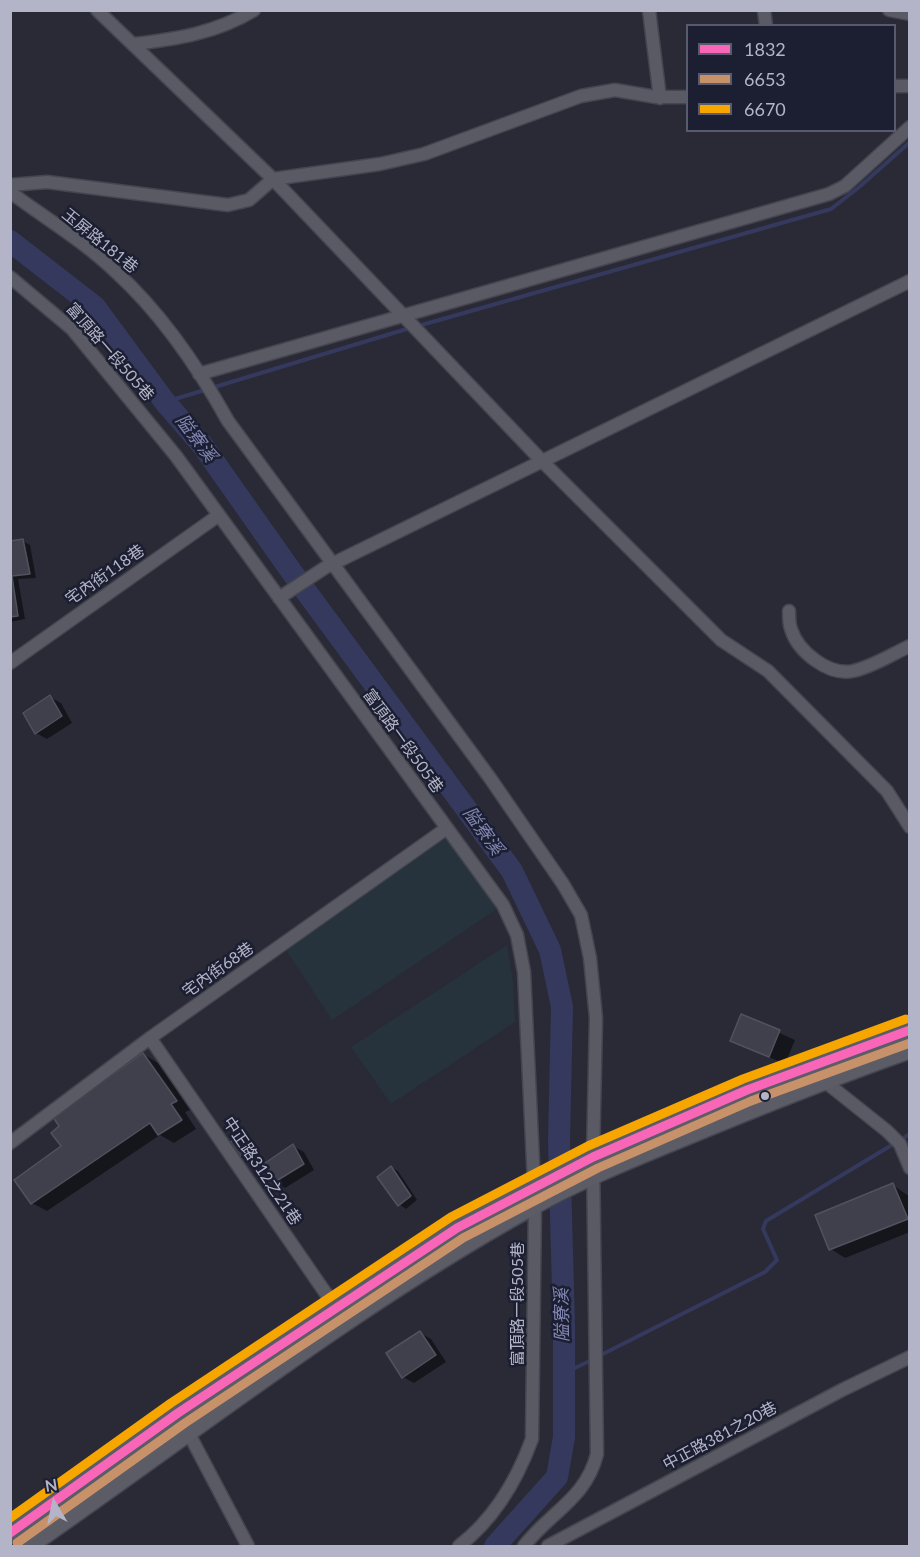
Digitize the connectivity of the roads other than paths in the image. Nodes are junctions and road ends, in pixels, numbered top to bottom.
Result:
1 (97, 10) edge
2 (254, 10) edge
3 (649, 10) edge
4 (890, 10) edge
5 (909, 14) edge
6 (134, 44) junction
7 (660, 98) junction
8 (686, 98) edge
9 (909, 127) edge
10 (273, 179) junction
11 (10, 186) edge
12 (10, 192) edge
13 (10, 277) edge
14 (909, 281) edge
15 (409, 320) junction
16 (205, 382) junction
17 (542, 460) junction
18 (219, 515) junction
19 (329, 565) junction
20 (282, 595) junction
21 (789, 610) dead end
22 (909, 646) edge
23 (10, 663) edge
24 (909, 827) edge
25 (447, 828) junction
26 (909, 1030) edge
27 (150, 1038) junction
28 (909, 1049) edge
29 (820, 1072) junction
30 (10, 1143) edge
31 (593, 1166) junction
32 (909, 1168) edge
33 (534, 1185) junction
34 (535, 1204) junction
35 (335, 1307) junction
36 (346, 1323) junction
37 (909, 1357) edge
38 (178, 1413) junction
39 (188, 1432) junction
40 (10, 1533) edge
41 (28, 1546) edge
42 (248, 1546) edge
43 (459, 1546) edge
44 (524, 1546) edge
45 (548, 1546) edge

1 - 6 street
2 - 6 street
3 - 7 street
4 - 5 street
6 - 10 street
7 - 8 street
7 - 10 street
9 - 15 street
10 - 11 street
10 - 15 street
12 - 16 street, 玉屏路181巷
13 - 18 street, 富頂路一段505巷
14 - 17 street
15 - 16 street
15 - 17 street
16 - 19 street, 玉屏路181巷
17 - 19 street
17 - 24 street
18 - 20 street, 富頂路一段505巷
18 - 23 street, 宅內街118巷
19 - 20 street
19 - 31 street, 玉屏路181巷
20 - 25 street, 富頂路一段505巷
21 - 22 street
25 - 27 street, 宅內街68巷
25 - 33 street, 富頂路一段505巷
26 - 29 main road
27 - 30 street, 宅內街68巷
27 - 35 street, 中正路312之21巷
28 - 29 main road
29 - 31 main road
29 - 32 street
31 - 33 main road
31 - 34 main road
31 - 44 street, 玉屏路181巷
33 - 34 street, 富頂路一段505巷
33 - 35 main road
34 - 36 main road
34 - 43 street, 富頂路一段505巷
35 - 36 street, 中正路312之21巷
35 - 38 main road
36 - 39 main road
37 - 45 street, 中正路381之20巷
38 - 39 street
38 - 40 main road
39 - 41 main road
39 - 42 street

